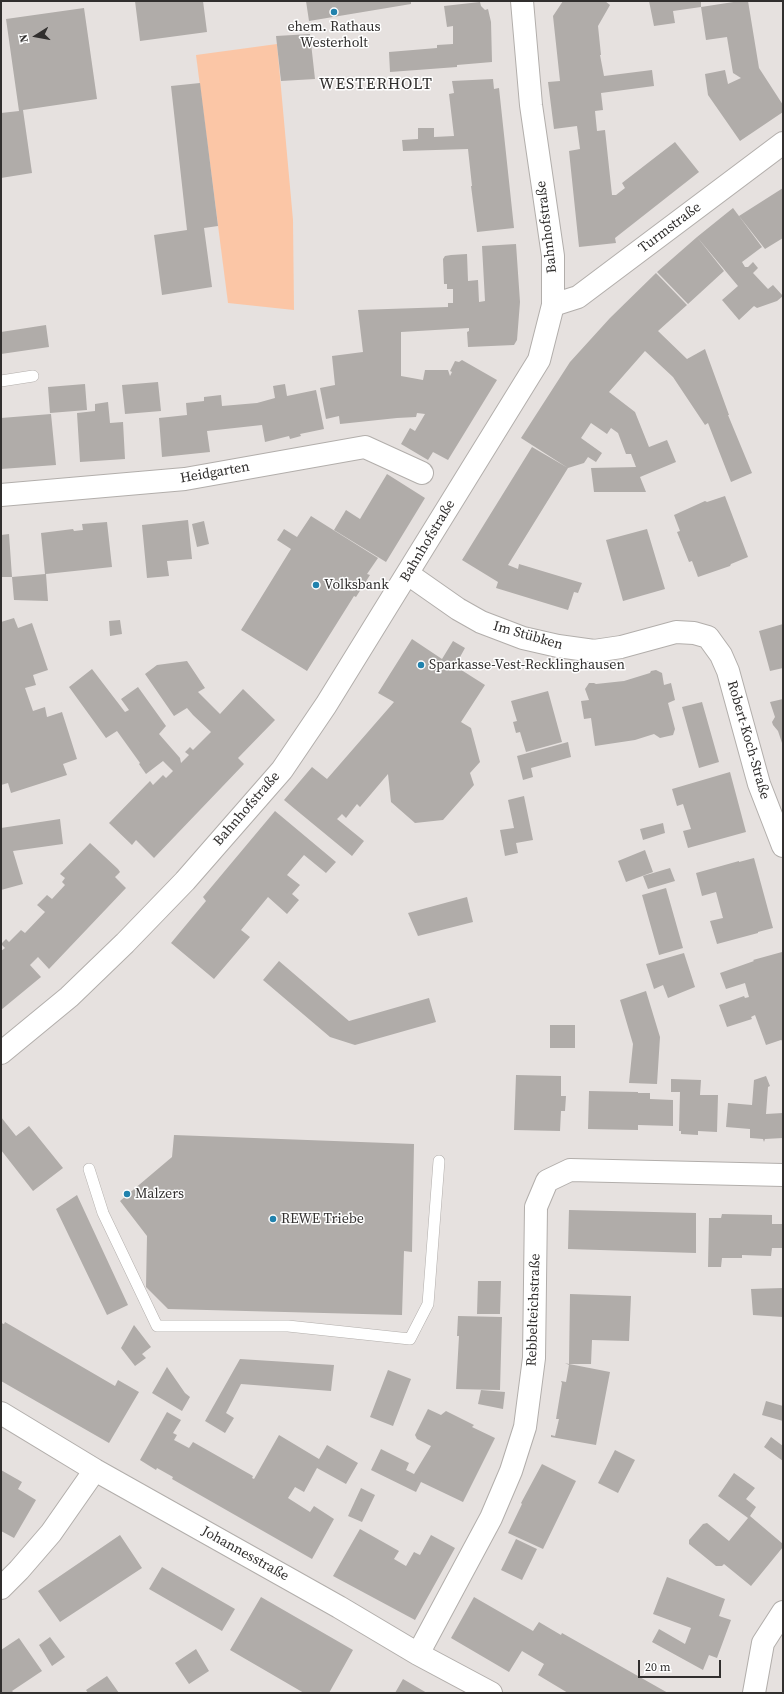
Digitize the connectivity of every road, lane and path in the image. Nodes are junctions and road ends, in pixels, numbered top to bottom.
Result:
1 (522, 1) edge
2 (783, 143) edge
3 (553, 306) junction
4 (32, 376) dead end
5 (1, 381) edge
6 (422, 472) dead end
7 (1, 495) edge
8 (408, 574) junction
9 (708, 637) joint
10 (783, 846) edge
11 (1, 1053) edge
12 (439, 1161) dead end
13 (89, 1169) dead end
14 (783, 1175) edge
15 (1, 1413) edge
16 (95, 1470) junction
17 (1, 1588) edge
18 (783, 1612) edge
19 (418, 1654) junction
20 (491, 1693) edge
21 (754, 1693) edge

1 - 3 street, Bahnhofstraße
2 - 3 street, Turmstraße
3 - 8 street, Bahnhofstraße
4 - 5 lane
6 - 7 street, Heidgarten
8 - 9 street, Im Stübken
8 - 11 street, Bahnhofstraße
9 - 10 street, Robert-Koch-Straße
12 - 13 lane
14 - 19 street, Rebbelteichstraße
15 - 16 street, Johannesstraße
16 - 17 street
16 - 19 street, Johannesstraße
18 - 21 street
19 - 20 street, Johannesstraße

